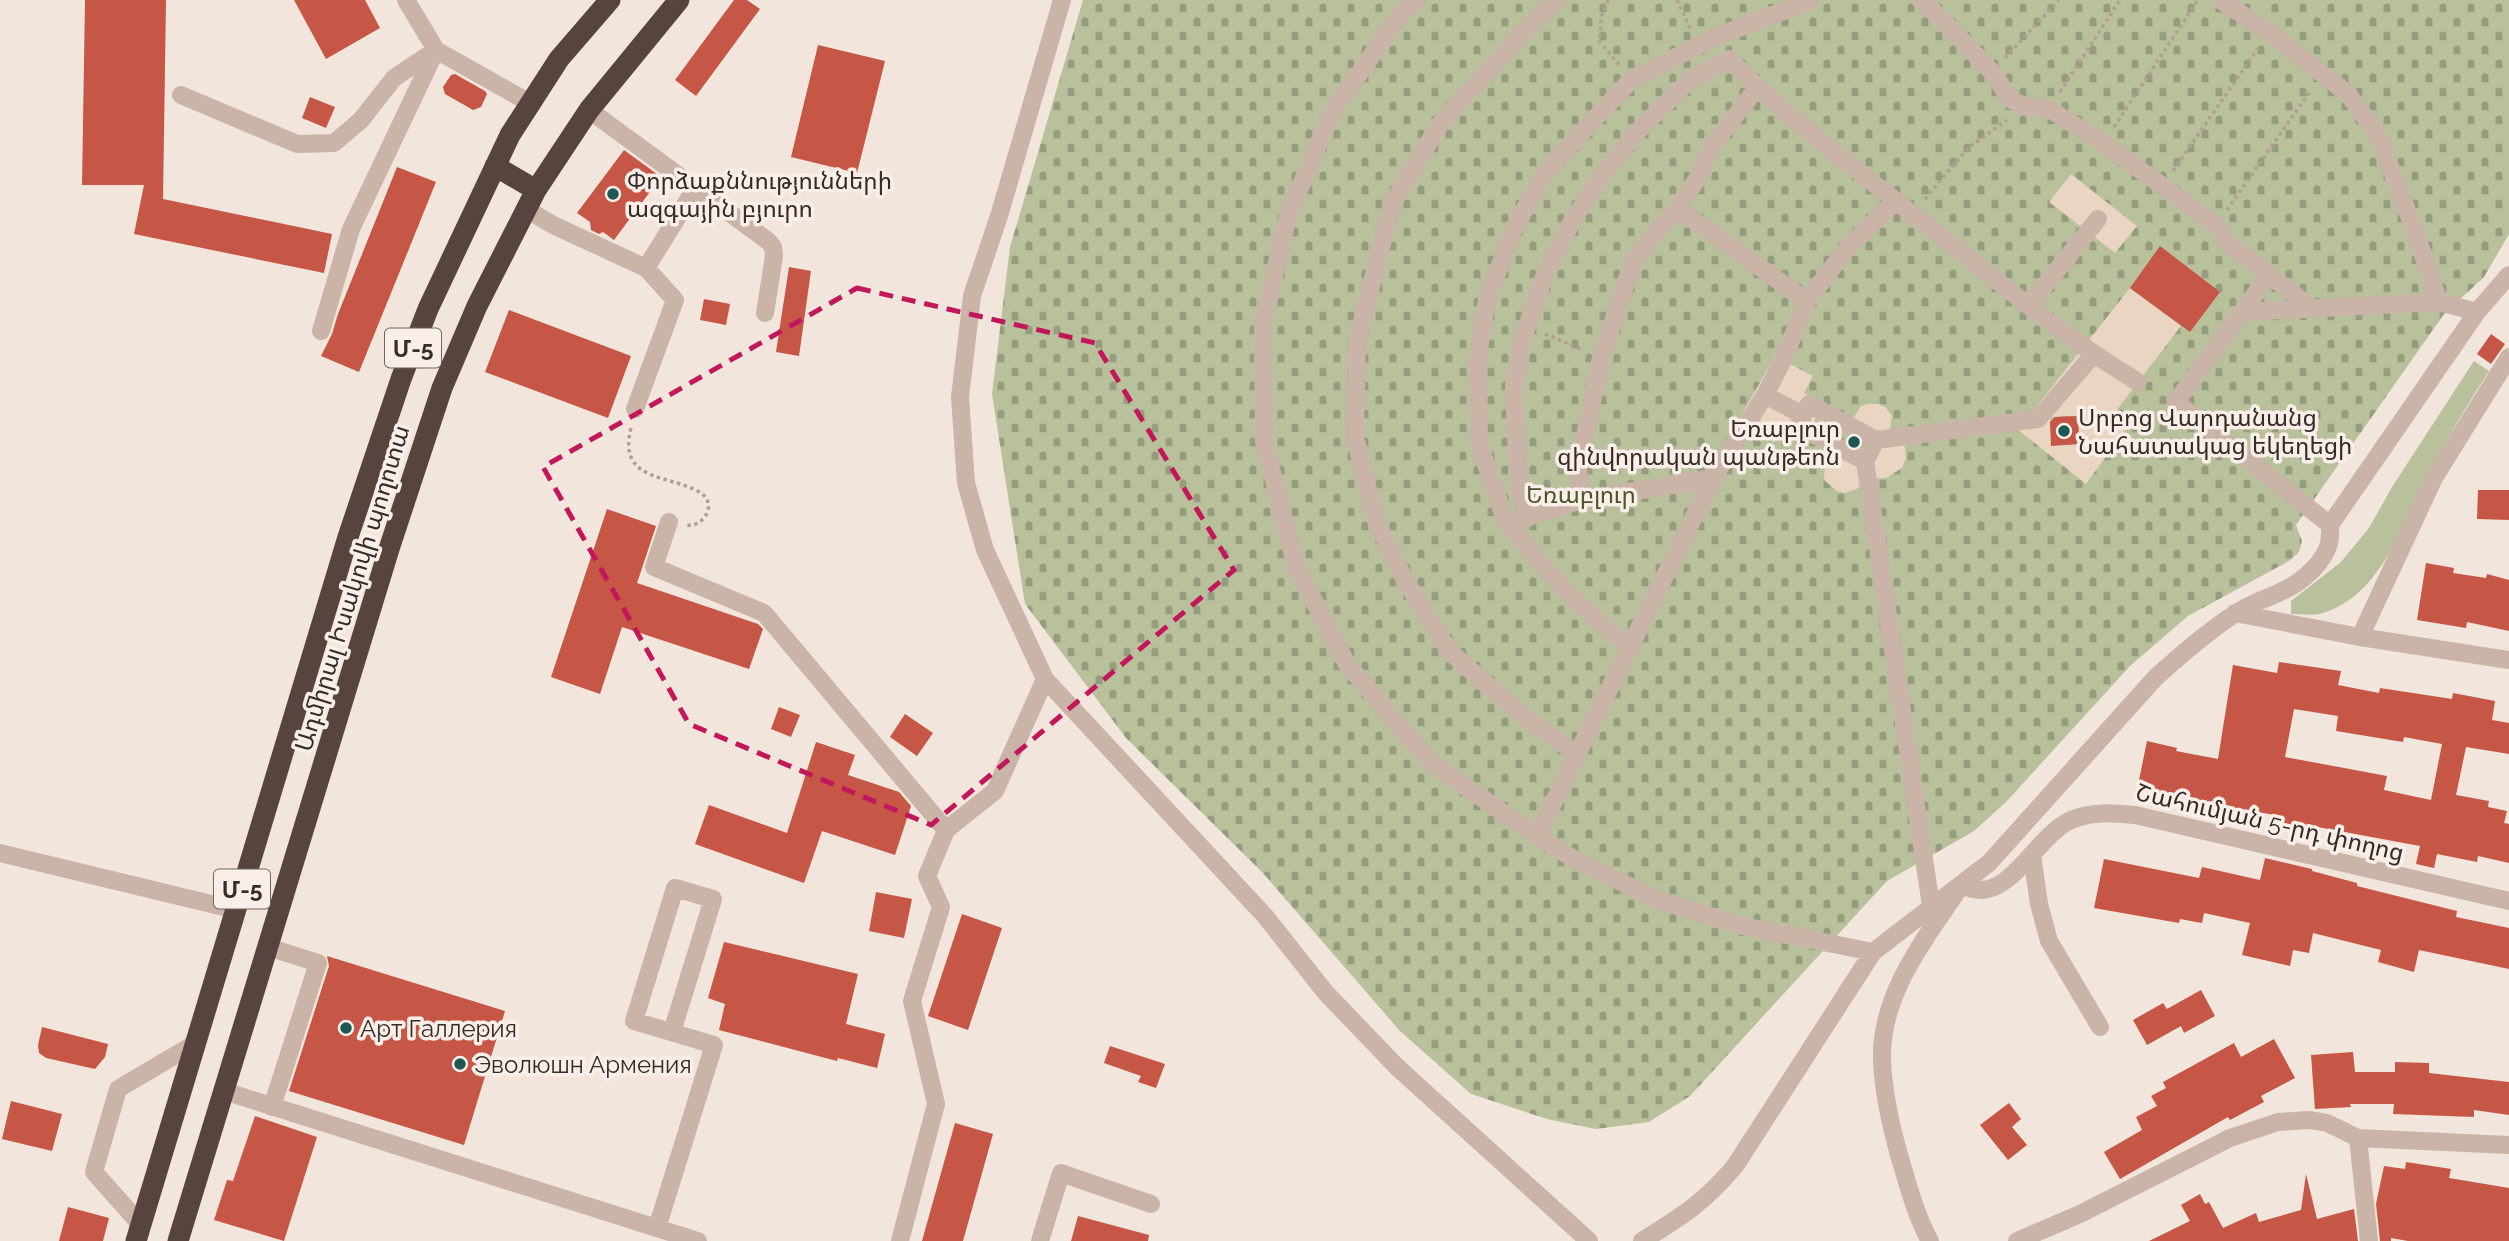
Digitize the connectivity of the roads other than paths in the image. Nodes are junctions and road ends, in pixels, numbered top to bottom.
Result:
1 (406, 0) edge
2 (610, 0) edge
3 (679, 0) edge
4 (1062, 0) edge
5 (1417, 0) edge
6 (1557, 0) edge
7 (1812, 0) edge
8 (1920, 0) edge
9 (2220, 0) edge
10 (1777, 6) edge
11 (436, 50) junction
12 (1757, 88) junction
13 (181, 95) dead end
14 (530, 103) junction
15 (589, 110) junction
16 (495, 166) junction
17 (695, 189) junction
18 (536, 190) junction
19 (1895, 201) junction
20 (1677, 208) junction
21 (526, 209) junction
22 (2098, 219) dead end
23 (646, 268) junction
24 (2269, 275) junction
25 (2509, 275) edge
26 (1807, 301) junction
27 (2439, 302) junction
28 (2029, 305) junction
29 (2313, 309) junction
30 (2242, 312) junction
31 (2477, 312) junction
32 (765, 313) dead end
33 (321, 331) dead end
34 (2093, 355) junction
35 (2509, 357) edge
36 (2138, 383) dead end
37 (1765, 395) junction
38 (635, 409) road end
39 (1804, 415) junction
40 (1877, 440) junction
41 (1865, 461) junction
42 (1713, 478) junction
43 (1582, 500) junction
44 (1528, 518) junction
45 (669, 522) road end
46 (1506, 522) junction
47 (2330, 525) junction
48 (2235, 613) junction
49 (2360, 637) junction
50 (1630, 648) junction
51 (2509, 660) edge
52 (1045, 679) junction
53 (1577, 754) junction
54 (946, 830) junction
55 (1537, 836) junction
56 (0, 853) edge
57 (2032, 855) junction
58 (1961, 886) junction
59 (2509, 901) edge
60 (1931, 906) junction
61 (236, 910) junction
62 (268, 947) junction
63 (1873, 952) junction
64 (2100, 1027) dead end
65 (672, 1032) junction
66 (196, 1044) junction
67 (224, 1091) junction
68 (272, 1107) junction
69 (2358, 1138) junction
70 (2509, 1145) edge
71 (1151, 1204) dead end
72 (657, 1228) junction
73 (138, 1233) edge
74 (178, 1241) edge
75 (698, 1241) edge
76 (900, 1241) edge
77 (1040, 1241) edge
78 (1589, 1241) edge
79 (1642, 1241) edge
80 (1930, 1241) edge
81 (2017, 1241) edge
82 (2369, 1241) edge

1 - 11 street
2 - 14 highway, Ադմիրալ Իսակովի պողոտա / Մ-5
3 - 15 highway, Ադմիրալ Իսակովի պողոտա / Մ-5
4 - 52 street
5 - 55 street
6 - 53 street
7 - 10 street
8 - 24 street
9 - 27 street
10 - 46 street
11 - 13 street
11 - 14 street
11 - 33 street
12 - 19 street
12 - 20 street
12 - 44 street
14 - 16 highway, Ադմիրալ Իսակովի պողոտա / Մ-5
15 - 17 street
15 - 18 highway, Ադմիրալ Իսակովի պողոտա / Մ-5
16 - 18 highway
16 - 61 highway, Ադմիրալ Իսակովի պողոտա / Մ-5
17 - 23 street
17 - 32 street
18 - 21 highway, Ադմիրալ Իսակովի պողոտա / Մ-5
19 - 26 street
19 - 28 street
20 - 26 street
20 - 43 street
21 - 23 street
21 - 62 highway, Ադմիրալ Իսակովի պողոտա / Մ-5
22 - 28 street
23 - 38 street
24 - 29 street
24 - 30 street
25 - 31 street
26 - 37 street
27 - 29 street
27 - 31 street
28 - 34 street
29 - 30 street
30 - 47 street
31 - 47 street
34 - 36 street
34 - 40 street
35 - 49 street
37 - 39 street
37 - 42 street
39 - 40 street
39 - 41 street
40 - 41 street
41 - 60 street
42 - 43 street
42 - 50 street
43 - 44 street
44 - 46 street
45 - 54 street
46 - 50 street
47 - 48 street
48 - 49 street
48 - 58 street
49 - 51 street
50 - 53 street
52 - 54 street
52 - 78 street
53 - 55 street
54 - 76 street
55 - 63 street
56 - 61 street
57 - 58 street, Շահումյան 5-րդ փողոց
57 - 59 street, Շահումյան 5-րդ փողոց
57 - 64 street
58 - 60 street
58 - 80 street
60 - 63 street
61 - 66 highway, Ադմիրալ Իսակովի պողոտա / Մ-5
62 - 67 highway, Ադմիրալ Իսակովի պողոտա / Մ-5
62 - 68 street
63 - 79 street
65 - 65 street
65 - 72 street
66 - 73 highway, Ադմիրալ Իսակովի պողոտա / Մ-5
66 - 73 street
67 - 68 street
67 - 74 highway, Ադմիրալ Իսակովի պողոտա / Մ-5
68 - 72 street
69 - 70 street
69 - 81 street
69 - 82 street
71 - 77 street
72 - 75 street

